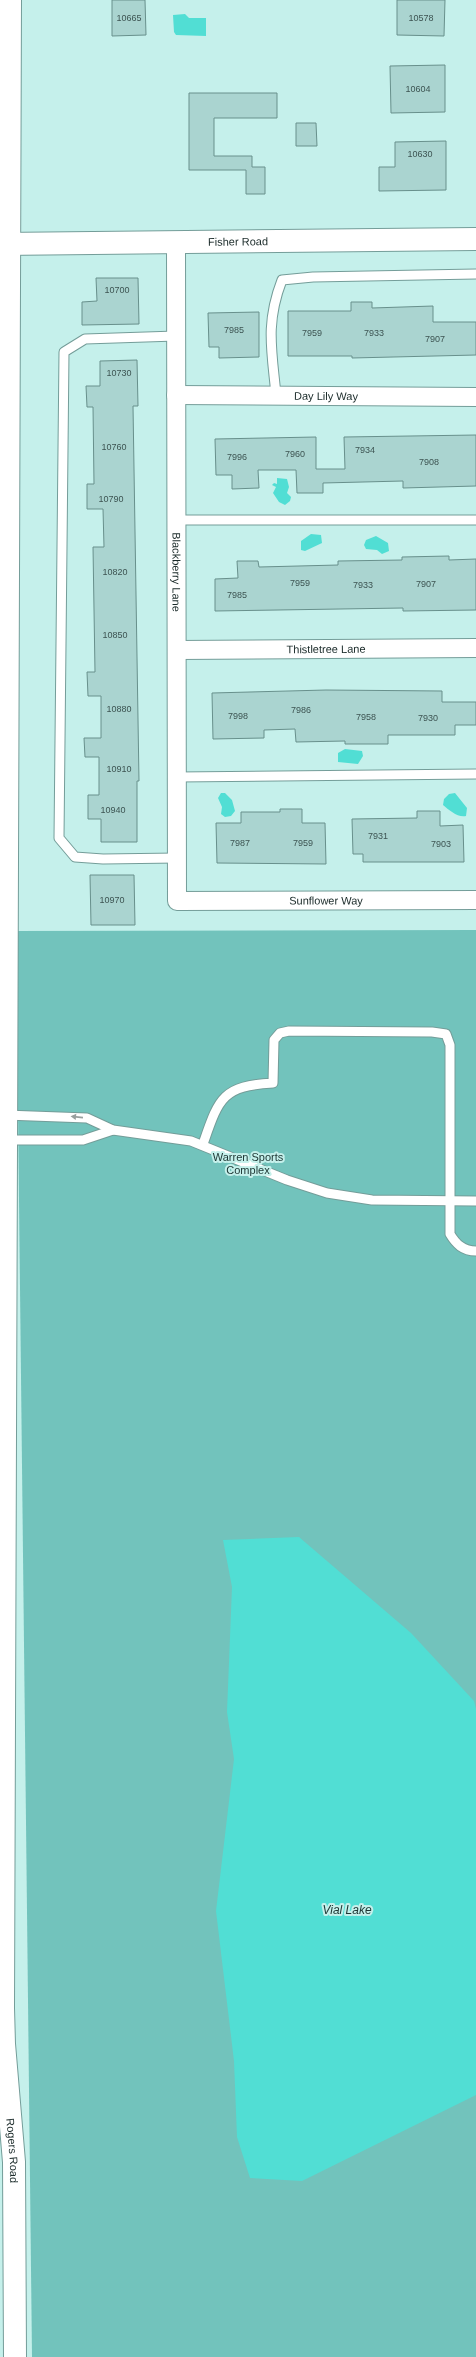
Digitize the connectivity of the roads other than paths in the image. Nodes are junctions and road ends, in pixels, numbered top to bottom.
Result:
1 (10, 0) edge
2 (4, 152) edge
3 (476, 239) edge
4 (176, 242) junction
5 (4, 244) edge
6 (476, 274) edge
7 (176, 336) junction
8 (176, 394) junction
9 (276, 395) junction
10 (476, 397) edge
11 (176, 520) junction
12 (476, 520) edge
13 (476, 648) edge
14 (176, 650) junction
15 (3, 740) edge
16 (476, 774) edge
17 (177, 777) junction
18 (177, 858) junction
19 (476, 900) edge
20 (177, 901) joint
21 (5, 1115) junction
22 (113, 1130) junction
23 (5, 1140) junction
24 (203, 1144) junction
25 (449, 1201) junction
26 (476, 1201) edge
27 (476, 1251) edge
28 (2, 1559) edge
29 (15, 2357) edge

1 - 2 street, Rogers Road
2 - 5 street, Rogers Road
3 - 4 street, Fisher Road
4 - 5 street, Fisher Road
4 - 7 street, Blackberry Lane
5 - 15 street, Rogers Road
6 - 9 lane
7 - 8 street, Blackberry Lane
7 - 18 lane
8 - 9 street, Day Lily Way
8 - 11 street, Blackberry Lane
9 - 10 street, Day Lily Way
11 - 12 lane
11 - 14 street, Blackberry Lane
13 - 14 street, Thistletree Lane
14 - 17 street, Blackberry Lane
15 - 21 street, Rogers Road
16 - 17 lane
17 - 18 street, Blackberry Lane
18 - 20 street, Blackberry Lane
19 - 20 street, Sunflower Way
22 -> 21 lane
21 - 23 street, Rogers Road
22 - 23 lane
22 - 24 lane
23 - 28 street, Rogers Road
24 - 25 lane
24 - 25 lane
25 - 26 lane
25 - 27 lane
28 - 29 street, Rogers Road

